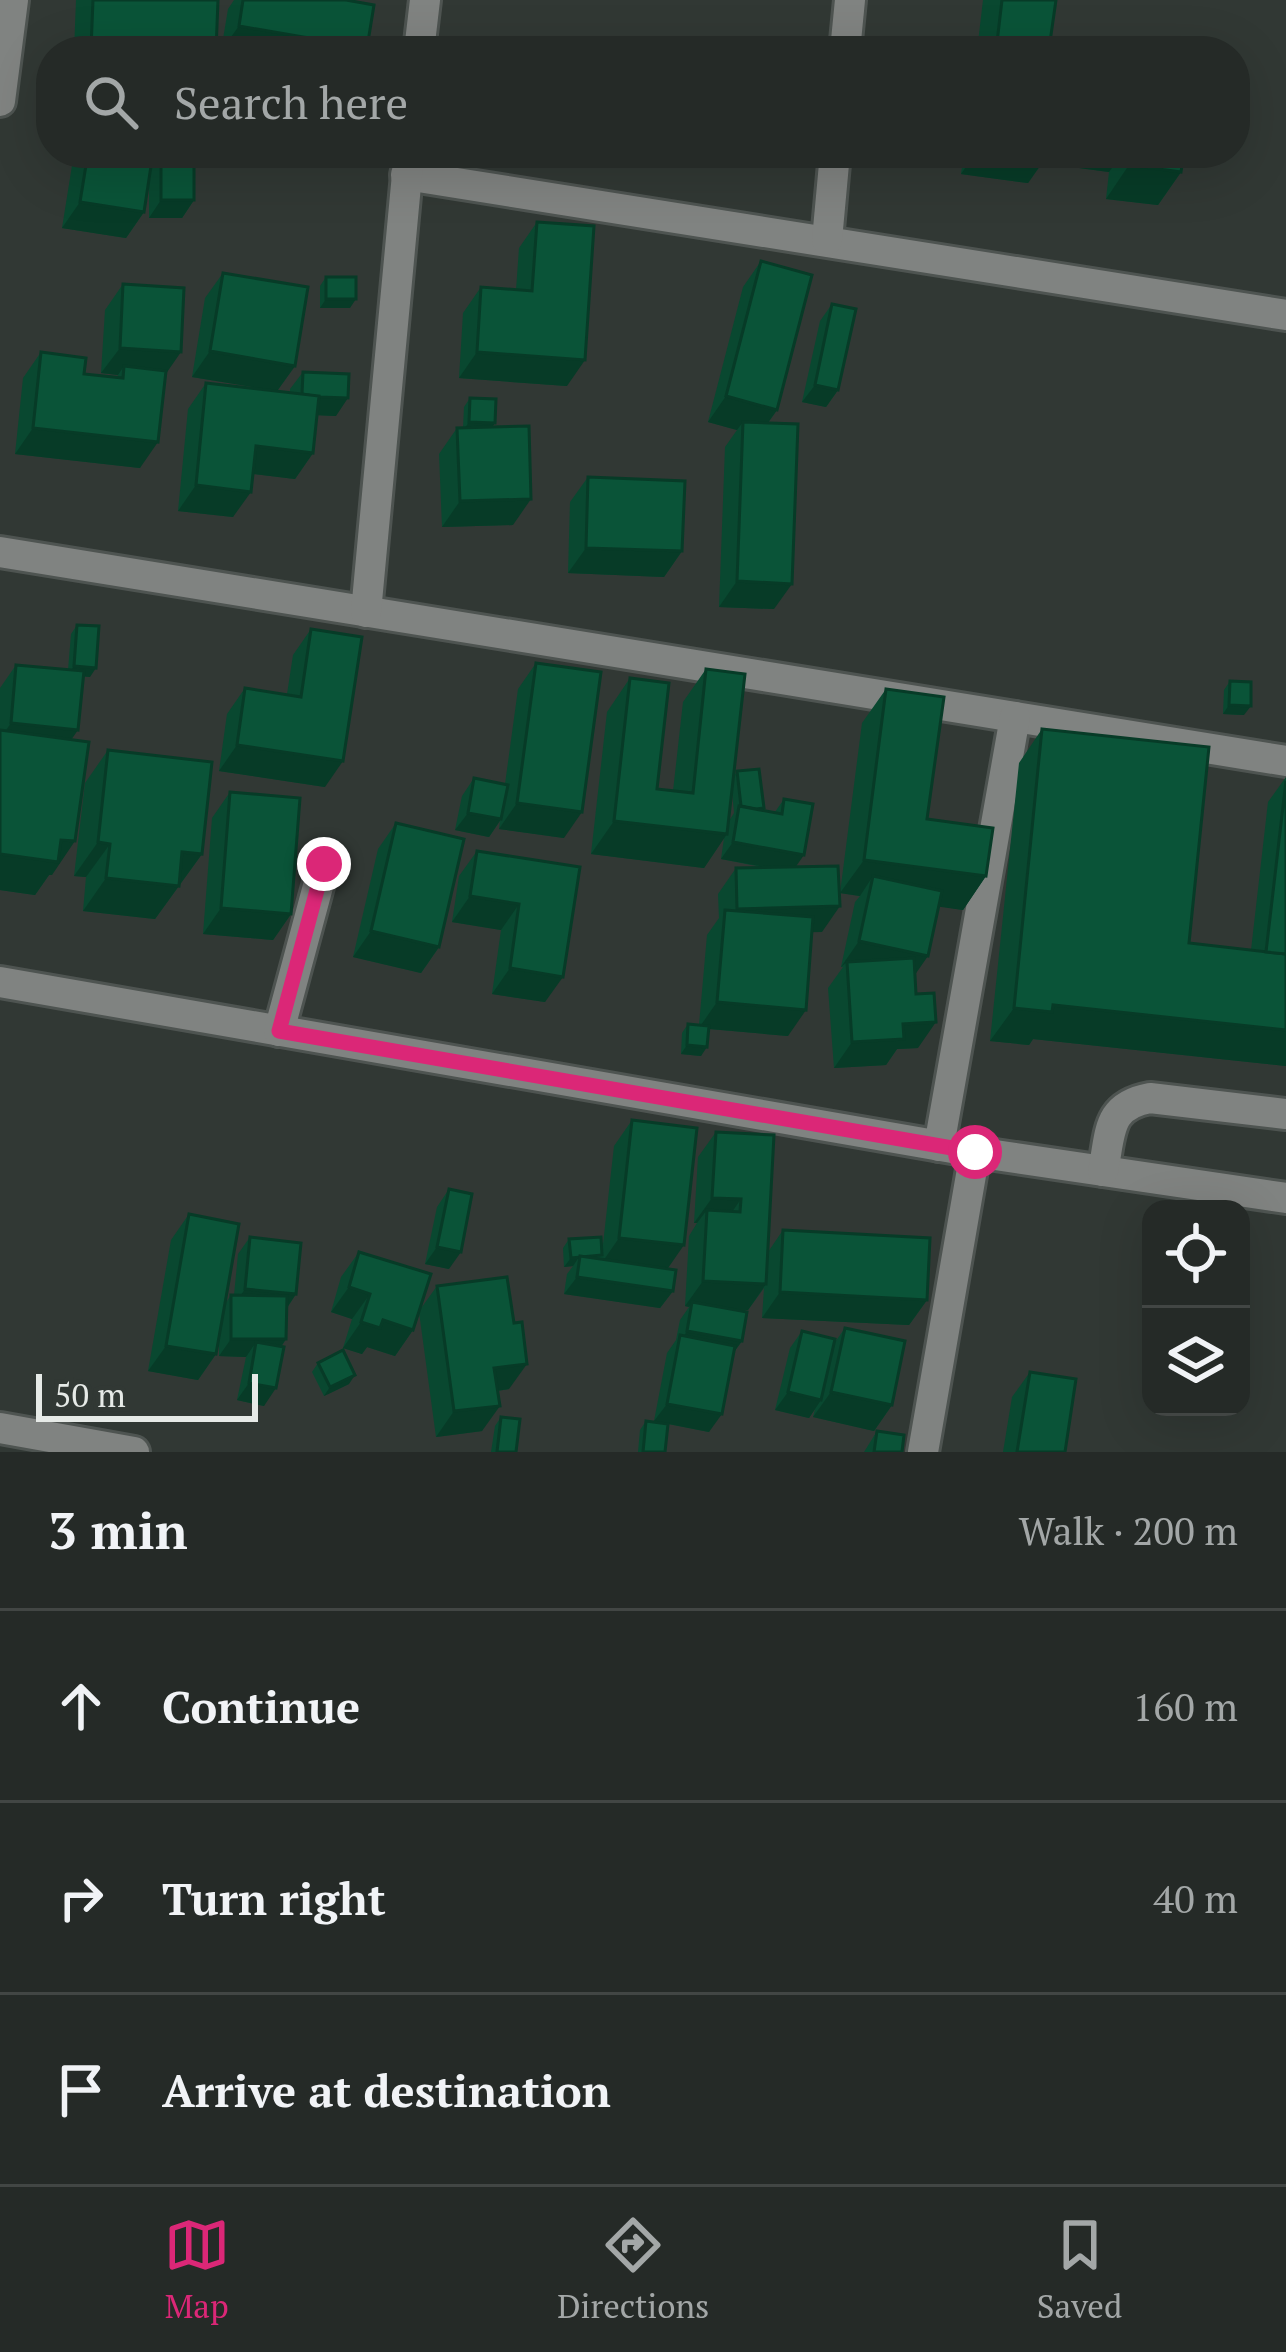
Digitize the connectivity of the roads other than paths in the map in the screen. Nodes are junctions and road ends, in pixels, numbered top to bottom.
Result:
1 (13, 0) edge
2 (424, 0) edge
3 (850, 0) edge
4 (420, 36) edge
5 (846, 36) edge
6 (0, 101) edge
7 (407, 168) edge
8 (429, 168) edge
9 (834, 168) edge
10 (827, 240) junction
11 (1286, 315) edge
12 (0, 552) edge
13 (366, 612) junction
14 (1015, 717) junction
15 (1286, 761) edge
16 (324, 864) dead end
17 (0, 982) edge
18 (279, 1031) junction
19 (1286, 1114) edge
20 (939, 1146) junction
21 (975, 1152) junction
22 (1102, 1171) junction
23 (1286, 1198) edge
24 (0, 1428) edge
25 (134, 1452) edge
26 (923, 1452) edge

1 - 6 street
2 - 4 street
3 - 5 street
7 - 13 street
8 - 10 street
9 - 10 street
10 - 11 street
12 - 13 street
13 - 14 street
14 - 15 street
14 - 20 street
16 - 18 street
17 - 18 street
18 - 20 street
19 - 22 street
20 - 21 street
21 - 22 street
21 - 26 street
22 - 23 street
24 - 25 street

